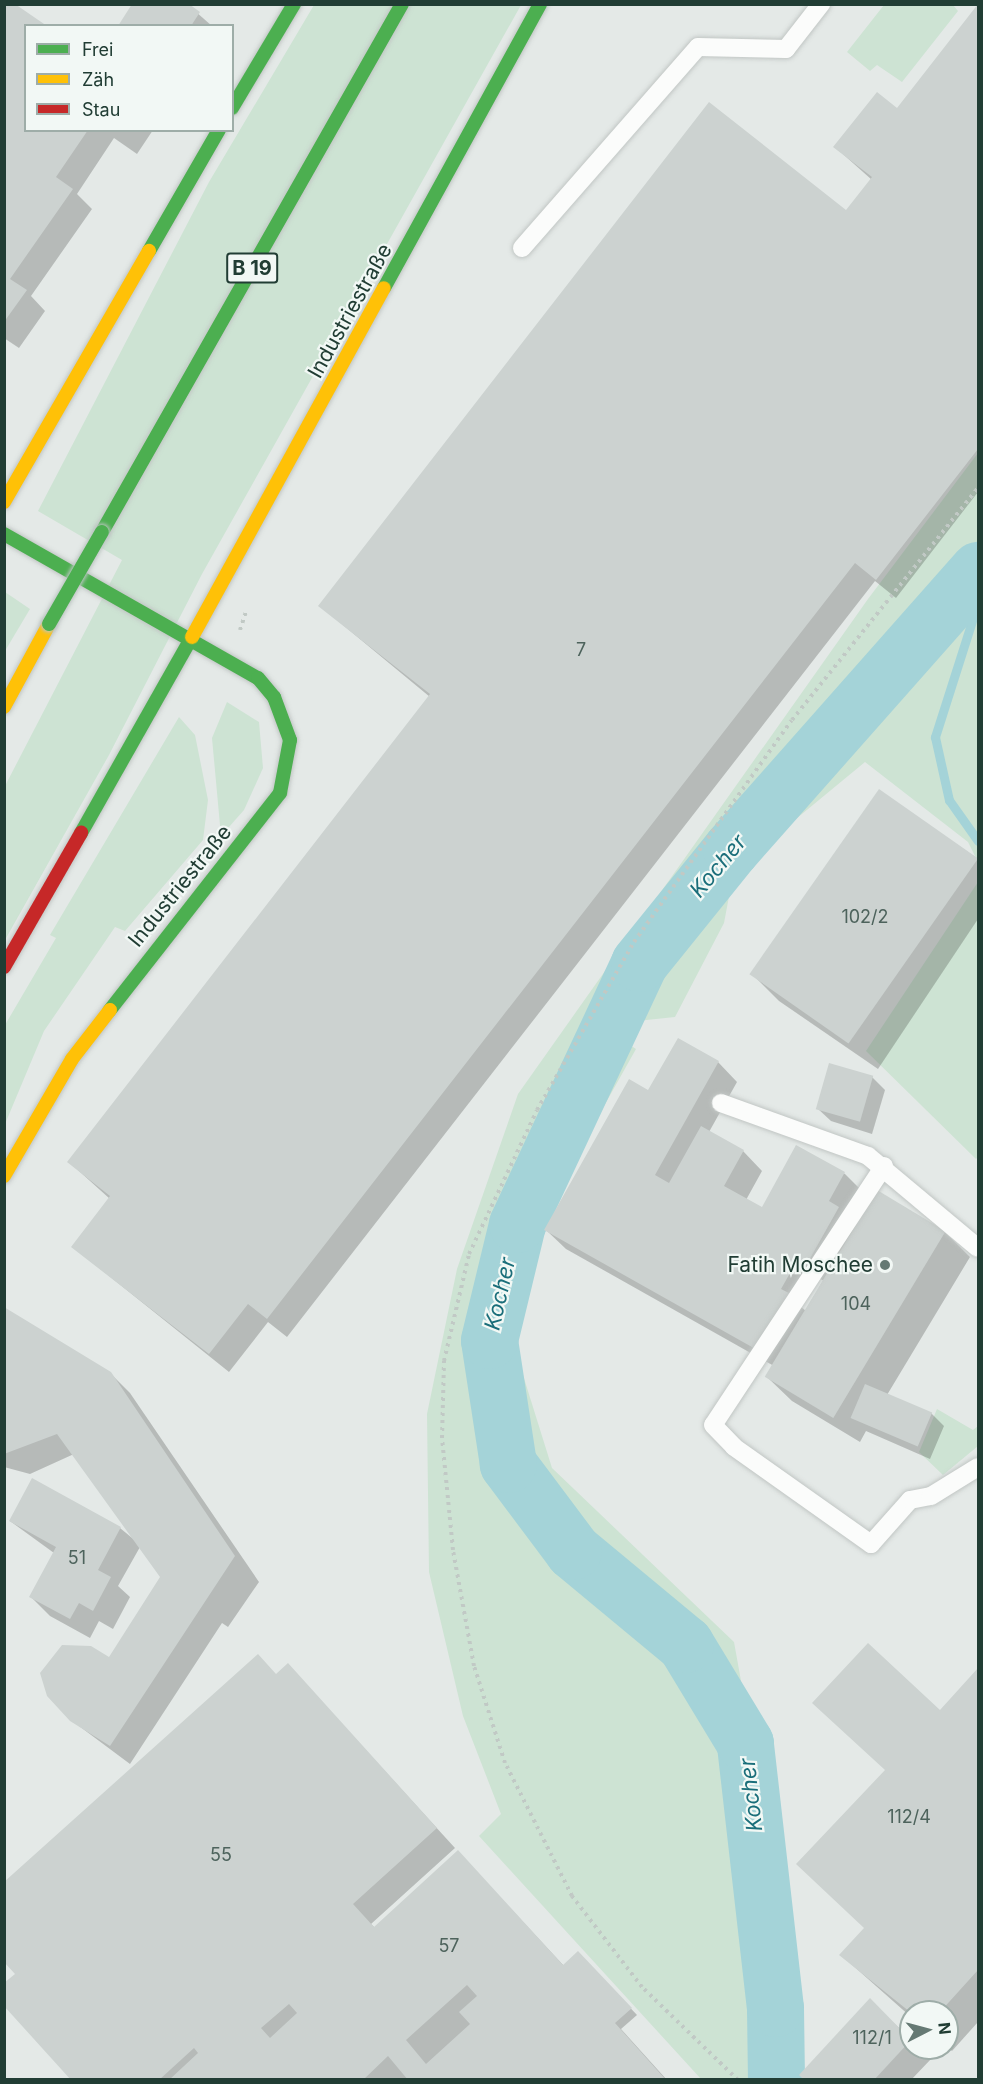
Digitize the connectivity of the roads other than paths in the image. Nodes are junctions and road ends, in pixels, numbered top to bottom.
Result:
1 (294, 4) edge
2 (402, 4) edge
3 (540, 4) edge
4 (820, 4) edge
5 (234, 105) edge
6 (218, 132) edge
7 (522, 248) dead end
8 (4, 502) edge
9 (4, 534) edge
10 (192, 637) junction
11 (4, 707) edge
12 (4, 967) edge
13 (721, 1103) dead end
14 (885, 1166) junction
15 (4, 1176) edge
16 (978, 1248) edge
17 (978, 1467) edge

1 - 5 main road
2 - 11 main road, B 19, bridge
3 - 10 main road, Industriestraße
4 - 7 lane
6 - 8 main road
9 - 10 main road, Industriestraße
10 - 12 main road
10 - 15 main road, Industriestraße
13 - 14 lane
14 - 16 lane
14 - 17 lane

